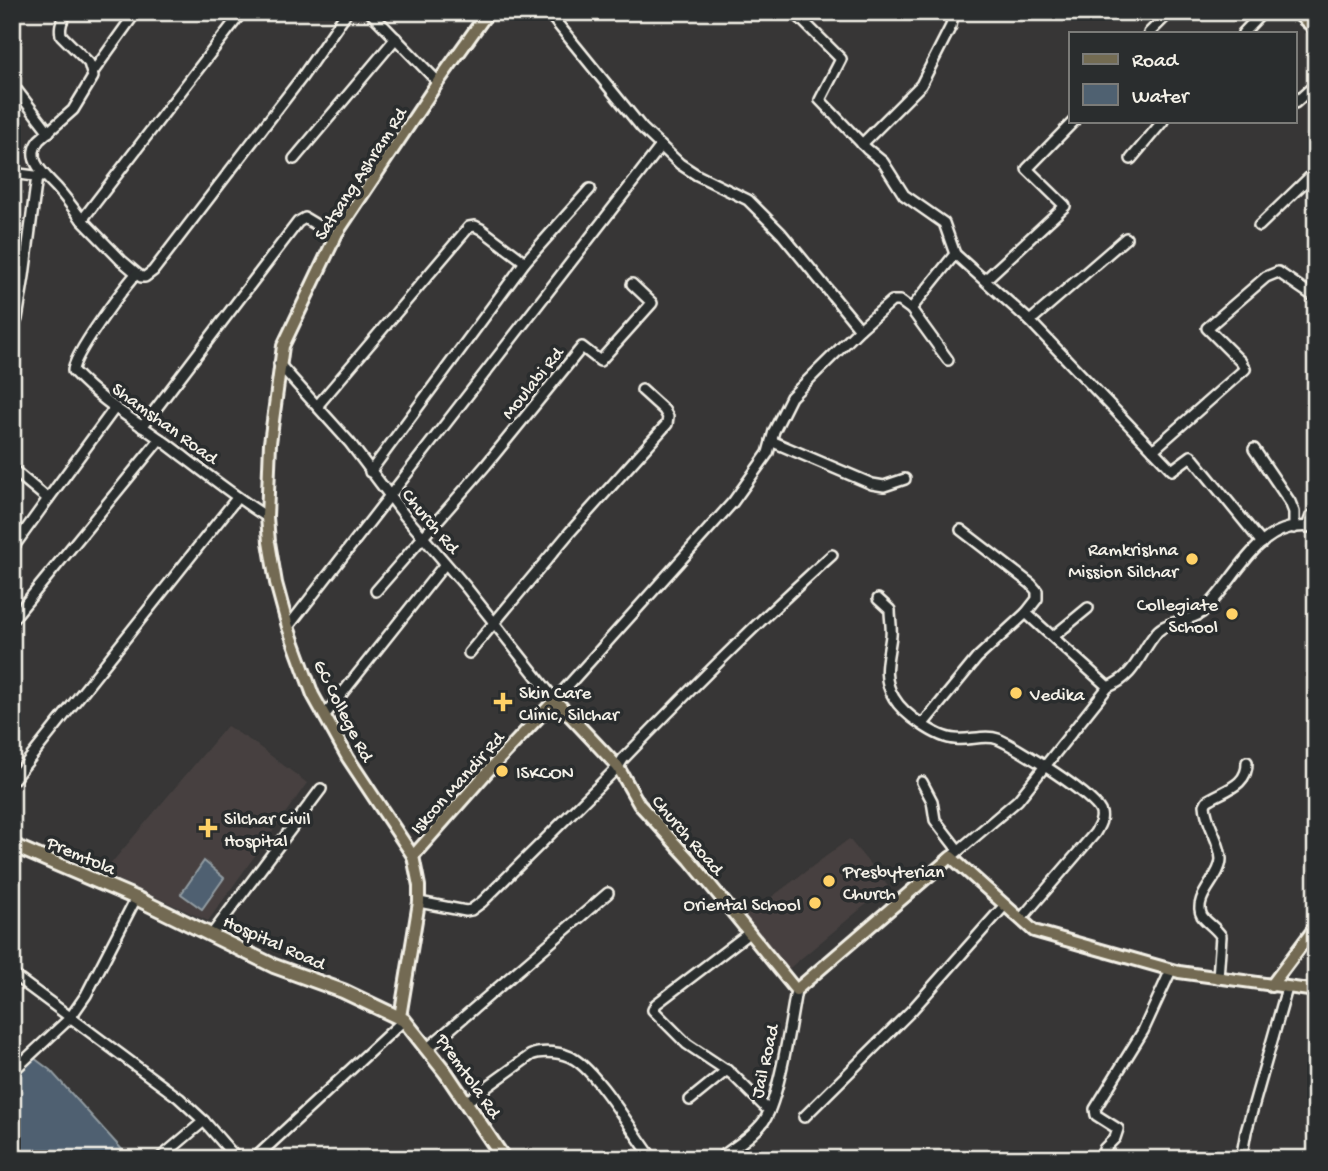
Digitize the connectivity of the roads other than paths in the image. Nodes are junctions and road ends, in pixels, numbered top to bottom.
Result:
1 (68, 12) edge
2 (135, 12) edge
3 (242, 12) edge
4 (347, 12) edge
5 (370, 12) edge
6 (488, 12) edge
7 (548, 12) edge
8 (794, 12) edge
9 (946, 12) edge
10 (1170, 12) edge
11 (1263, 12) edge
12 (1298, 13) edge
13 (1316, 30) edge
14 (1150, 32) edge
15 (1244, 32) edge
16 (396, 38) junction
17 (93, 72) junction
18 (438, 82) junction
19 (12, 84) edge
20 (1316, 84) edge
21 (1296, 102) edge
22 (1073, 122) edge
23 (1163, 122) edge
24 (47, 129) junction
25 (862, 144) junction
26 (661, 146) junction
27 (294, 159) dead end
28 (1131, 159) dead end
29 (1316, 171) edge
30 (14, 173) edge
31 (37, 176) junction
32 (590, 189) dead end
33 (82, 219) junction
34 (1259, 226) dead end
35 (1126, 238) dead end
36 (334, 241) junction
37 (955, 254) junction
38 (525, 262) junction
39 (136, 274) junction
40 (985, 280) junction
41 (632, 284) dead end
42 (1316, 298) edge
43 (911, 309) junction
44 (1030, 321) junction
45 (860, 328) junction
46 (12, 329) edge
47 (948, 360) dead end
48 (279, 364) junction
49 (642, 390) dead end
50 (318, 405) junction
51 (114, 409) junction
52 (142, 427) junction
53 (160, 439) junction
54 (771, 441) junction
55 (1254, 449) dead end
56 (1153, 450) junction
57 (12, 469) edge
58 (370, 472) junction
59 (905, 479) dead end
60 (388, 495) junction
61 (237, 498) junction
62 (48, 499) junction
63 (1316, 514) edge
64 (267, 517) junction
65 (1311, 526) edge
66 (1294, 528) junction
67 (961, 530) dead end
68 (423, 537) junction
69 (1262, 543) junction
70 (12, 549) edge
71 (832, 555) dead end
72 (445, 564) junction
73 (376, 591) dead end
74 (878, 599) dead end
75 (1088, 608) dead end
76 (1026, 612) junction
77 (12, 620) edge
78 (494, 625) junction
79 (288, 627) junction
80 (1054, 636) junction
81 (469, 653) dead end
82 (1108, 687) junction
83 (555, 700) junction
84 (325, 715) junction
85 (923, 724) junction
86 (1247, 762) dead end
87 (618, 767) junction
88 (1045, 768) junction
89 (12, 781) edge
90 (922, 782) dead end
91 (321, 789) dead end
92 (12, 845) edge
93 (955, 853) junction
94 (413, 856) junction
95 (608, 893) dead end
96 (136, 898) junction
97 (419, 902) junction
98 (1005, 905) junction
99 (1021, 919) junction
100 (1316, 926) edge
101 (749, 933) junction
102 (212, 934) junction
103 (1171, 970) junction
104 (12, 974) edge
105 (1218, 978) junction
106 (1271, 986) junction
107 (1287, 988) junction
108 (796, 990) junction
109 (1316, 991) edge
110 (70, 1018) junction
111 (402, 1019) junction
112 (428, 1048) junction
113 (727, 1070) junction
114 (12, 1072) edge
115 (690, 1100) dead end
116 (466, 1102) junction
117 (769, 1111) junction
118 (804, 1117) dead end
119 (204, 1121) junction
120 (1104, 1149) dead end
121 (729, 1155) edge
122 (159, 1159) edge
123 (237, 1159) edge
124 (254, 1159) edge
125 (504, 1159) edge
126 (653, 1159) edge
127 (718, 1159) edge
128 (1241, 1159) edge

1 - 17 street
2 - 17 street
3 - 33 street
4 - 39 street
5 - 16 street
6 - 18 main road, Satsang Ashram Rd
7 - 26 street
8 - 25 street
9 - 25 street
10 - 14 street
11 - 15 street
12 - 13 main road
16 - 18 street
16 - 27 street
17 - 24 street
18 - 36 main road, Satsang Ashram Rd
19 - 24 street
20 - 21 street
22 - 40 street
23 - 28 street
24 - 31 street
25 - 37 street
26 - 45 street
26 - 60 street
29 - 34 street
30 - 31 street
31 - 33 street
31 - 46 street
32 - 38 street
33 - 39 street
35 - 44 street
36 - 48 main road, Satsang Ashram Rd
36 - 52 street
37 - 40 street
37 - 43 street
38 - 50 street
38 - 58 street
39 - 51 street, Shamshan Road
40 - 44 street
41 - 68 street, Moulabi Rd
42 - 56 street
43 - 45 street
43 - 47 street
44 - 56 street
45 - 54 street
48 - 50 street, Church Rd
48 - 64 main road, GC College Rd
49 - 78 street
50 - 58 street, Church Rd
51 - 52 street, Shamshan Road
51 - 62 street
52 - 53 street, Shamshan Road
53 - 61 street, Shamshan Road
53 - 77 street
54 - 59 street
54 - 83 street
55 - 66 street
56 - 69 street
57 - 62 street
58 - 60 street, Church Rd
60 - 68 street, Church Rd
60 - 79 street
61 - 64 street, Shamshan Road
61 - 89 street
62 - 70 street
63 - 65 street
64 - 79 main road, GC College Rd
65 - 66 street
66 - 69 street
67 - 76 street
68 - 72 street, Church Rd
68 - 73 street
69 - 82 street
71 - 87 street
72 - 78 street, Church Rd
72 - 84 street
74 - 85 street
75 - 80 street
76 - 80 street
76 - 85 street
78 - 81 street
78 - 83 street, Church Rd
79 - 84 main road, GC College Rd
80 - 82 street
82 - 88 street
83 - 87 main road, Church Road
83 - 94 main road, Iskcon Mandir Rd
84 - 94 main road, GC College Rd
85 - 88 street
86 - 105 street
87 - 97 street
87 - 101 main road, Church Road
88 - 93 street
88 - 99 street
90 - 93 street
91 - 102 street
92 - 96 highway, Premtola
93 - 98 main road
93 - 108 main road
94 - 97 main road, GC College Rd
95 - 112 street
96 - 102 highway, Hospital Road
96 - 110 street
97 - 111 main road, GC College Rd
98 - 99 main road
98 - 118 street
99 - 103 main road
100 - 106 main road
101 - 108 main road, Church Road
101 - 113 street
102 - 111 highway, Hospital Road
103 - 105 main road
103 - 120 street
104 - 110 street
105 - 106 main road
106 - 107 main road
107 - 109 main road
107 - 128 street
108 - 117 street, Jail Road
110 - 114 street
110 - 119 street
111 - 112 highway, Premtola Rd
111 - 124 street
112 - 116 highway, Premtola Rd
113 - 115 street
113 - 117 street
116 - 125 highway, Premtola Rd
116 - 126 street
117 - 121 street, Jail Road
119 - 122 street
119 - 123 street
121 - 127 street, Jail Road

